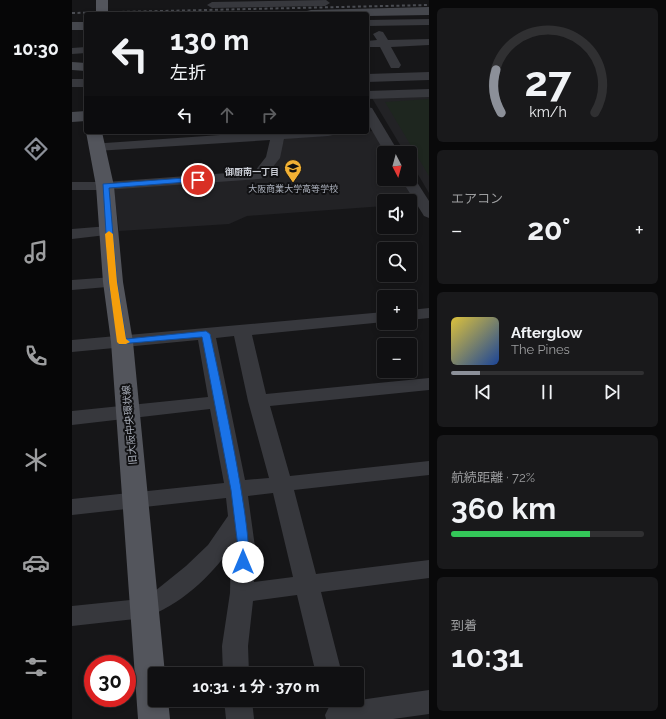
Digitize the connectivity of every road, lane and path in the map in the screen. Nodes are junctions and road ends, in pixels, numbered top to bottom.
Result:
1 (102, 0) edge
2 (212, 6) edge
3 (326, 8) edge
4 (429, 11) edge
5 (102, 12) edge
6 (316, 12) edge
7 (429, 22) edge
8 (371, 23) edge
9 (72, 26) edge
10 (84, 26) edge
11 (429, 42) edge
12 (369, 44) edge
13 (384, 44) junction
14 (84, 50) edge
15 (72, 51) edge
16 (381, 65) dead end
17 (394, 65) junction
18 (408, 65) dead end
19 (72, 66) edge
20 (84, 67) edge
21 (429, 76) edge
22 (369, 78) edge
23 (84, 82) edge
24 (72, 83) edge
25 (429, 93) edge
26 (369, 95) edge
27 (84, 116) edge
28 (72, 117) edge
29 (369, 118) edge
30 (372, 129) edge
31 (279, 134) edge
32 (95, 140) edge
33 (386, 146) edge
34 (72, 186) edge
35 (105, 186) junction
36 (412, 186) edge
37 (429, 213) edge
38 (109, 231) junction
39 (72, 234) edge
40 (113, 282) junction
41 (72, 285) edge
42 (429, 313) edge
43 (417, 314) edge
44 (377, 318) edge
45 (242, 331) junction
46 (206, 334) junction
47 (122, 342) junction
48 (72, 346) edge
49 (429, 384) edge
50 (258, 401) junction
51 (219, 402) junction
52 (129, 412) junction
53 (72, 418) edge
54 (429, 468) edge
55 (282, 485) junction
56 (236, 490) junction
57 (135, 500) junction
58 (72, 507) edge
59 (240, 516) junction
60 (429, 569) edge
61 (307, 584) junction
62 (242, 593) junction
63 (144, 608) junction
64 (72, 616) edge
65 (236, 667) edge
66 (327, 667) edge
67 (429, 702) edge
68 (239, 707) edge
69 (338, 711) edge
70 (154, 719) edge
71 (240, 719) edge

1 - 5 main road
2 - 3 street
3 - 4 street
3 - 6 street
7 - 8 street
8 - 13 street
9 - 10 street
11 - 13 street
12 - 13 street
13 - 17 street
14 - 15 street
16 - 17 street
17 - 18 street
19 - 20 street
21 - 22 street
23 - 24 street
25 - 26 street
27 - 28 street
29 - 30 street
30 - 33 street
31 - 32 street
31 - 35 street
32 - 35 main road, 旧大阪中央環状線
34 - 35 street
35 - 38 main road, 旧大阪中央環状線
36 - 37 street
38 - 39 street
38 - 40 main road, 旧大阪中央環状線
40 - 41 street
40 - 47 main road, 旧大阪中央環状線
42 - 43 street
44 - 45 street
45 - 46 street
45 - 50 street
46 - 47 street
46 - 51 street
47 - 48 street
47 - 52 main road, 旧大阪中央環状線
49 - 50 street
50 - 55 street
51 - 52 street
51 - 56 street
52 - 53 street
52 - 57 main road, 旧大阪中央環状線
54 - 55 street
55 - 56 street
55 - 61 street
56 - 57 street
56 - 59 street
57 - 58 street
57 - 63 main road, 旧大阪中央環状線
59 - 62 street
59 - 63 street
60 - 61 street
61 - 62 street
61 - 66 street
62 - 65 street
63 - 64 street
63 - 70 main road, 旧大阪中央環状線
67 - 69 street
68 - 71 street

